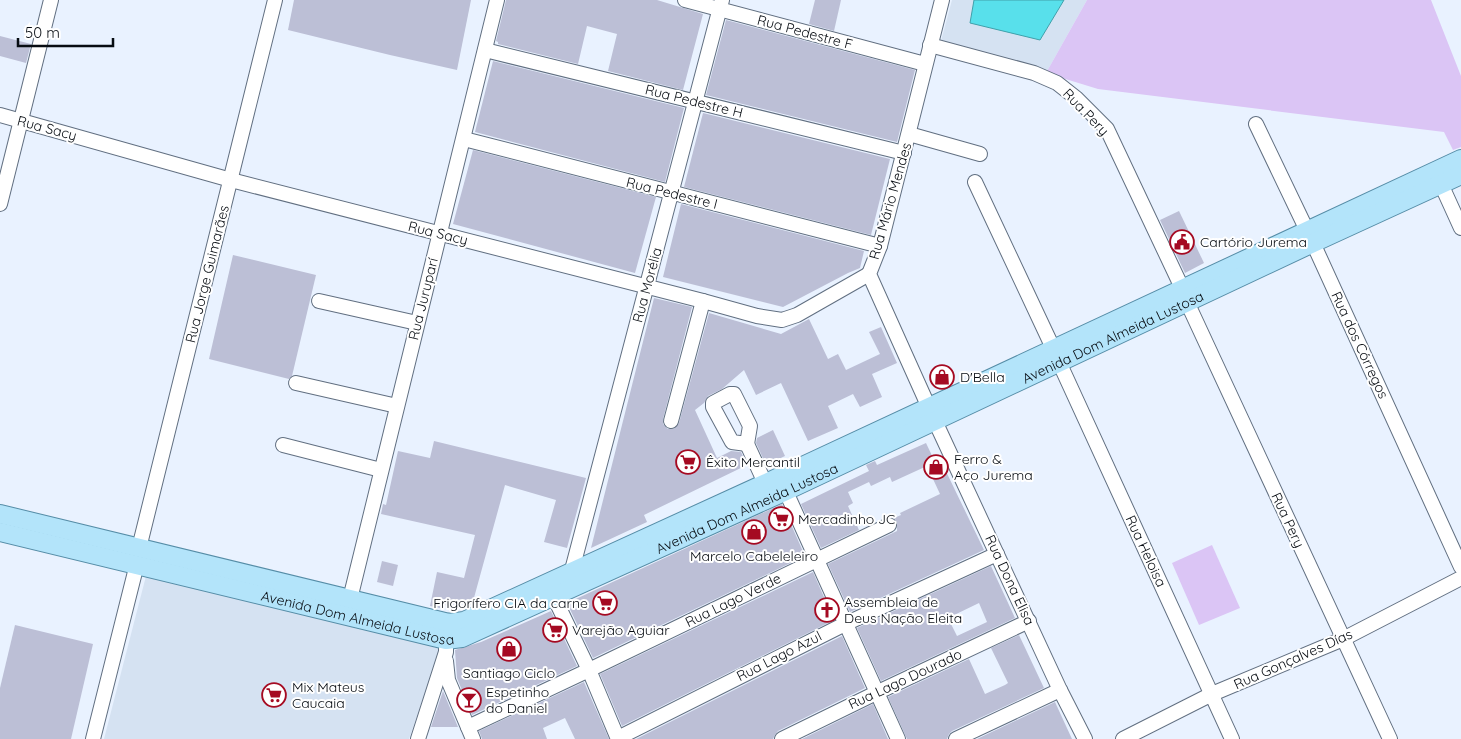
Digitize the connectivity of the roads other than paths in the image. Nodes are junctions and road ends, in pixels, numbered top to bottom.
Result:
1 (51, 0) edge
2 (275, 0) edge
3 (497, 0) edge
4 (685, 0) edge
5 (942, 0) edge
6 (721, 4) edge
7 (930, 45) junction
8 (485, 50) junction
9 (925, 64) junction
10 (696, 101) junction
11 (0, 115) edge
12 (20, 120) junction
13 (1256, 124) dead end
14 (909, 134) junction
15 (464, 139) junction
16 (904, 153) junction
17 (980, 154) dead end
18 (1461, 159) edge
19 (1461, 175) edge
20 (231, 180) junction
21 (975, 182) dead end
22 (1441, 184) junction
23 (672, 193) junction
24 (0, 204) edge
25 (1381, 204) junction
26 (1461, 228) edge
27 (439, 233) junction
28 (1310, 237) junction
29 (880, 246) junction
30 (869, 274) junction
31 (646, 287) junction
32 (1185, 296) junction
33 (319, 301) dead end
34 (703, 301) junction
35 (416, 323) junction
36 (1056, 355) junction
37 (296, 383) dead end
38 (397, 406) junction
39 (932, 414) junction
40 (671, 422) dead end
41 (747, 444) dead end
42 (283, 445) dead end
43 (381, 470) junction
44 (776, 484) junction
45 (0, 514) edge
46 (889, 525) dead end
47 (0, 532) edge
48 (89, 544) junction
49 (997, 554) junction
50 (138, 556) junction
51 (815, 560) junction
52 (607, 564) junction
53 (1461, 567) edge
54 (572, 570) junction
55 (1461, 578) edge
56 (554, 596) junction
57 (350, 599) junction
58 (1028, 621) junction
59 (845, 624) junction
60 (1343, 638) junction
61 (446, 646) junction
62 (589, 670) junction
63 (1060, 690) junction
64 (876, 693) junction
65 (1212, 694) junction
66 (471, 733) edge
67 (618, 738) edge
68 (93, 739) edge
69 (418, 739) edge
70 (782, 739) edge
71 (898, 739) edge
72 (956, 739) edge
73 (1085, 739) edge
74 (1123, 739) edge
75 (1232, 739) edge
76 (1390, 739) edge

1 - 12 street
2 - 20 street, Rua Jorge Guimarães
3 - 8 street, Rua Juruparí
4 - 6 street, Rua Pedestre F
5 - 7 street, Rua Mário Mendes
6 - 9 street, Rua Pedestre F
6 - 10 street, Rua Morélia
7 - 9 street, Rua Mário Mendes
7 - 32 street, Rua Pery
8 - 10 street, Rua Pedestre H
8 - 15 street, Rua Juruparí
9 - 14 street, Rua Mário Mendes
10 - 16 street, Rua Pedestre H
10 - 23 street, Rua Morélia
11 - 12 street, Rua Sacy
12 - 20 street, Rua Sacy
12 - 24 street
13 - 28 street, Rua dos Córregos
14 - 16 street, Rua Mário Mendes
14 - 17 street
15 - 23 street, Rua Pedestre I
15 - 27 street, Rua Juruparí
16 - 29 street, Rua Mário Mendes
18 - 25 main road, Avenida Dom Almeida Lustosa
19 - 22 main road, Avenida Dom Almeida Lustosa
20 - 27 street, Rua Sacy
20 - 50 street, Rua Jorge Guimarães
21 - 36 street, Rua Heloisa
22 - 25 main road, Avenida Dom Almeida Lustosa
22 - 26 street
23 - 29 street, Rua Pedestre I
23 - 31 street, Rua Morélia
25 - 28 main road, Avenida Dom Almeida Lustosa
27 - 31 street, Rua Sacy
27 - 35 street, Rua Juruparí
28 - 32 main road, Avenida Dom Almeida Lustosa
28 - 53 street, Rua dos Córregos
29 - 30 street, Rua Mário Mendes
30 - 34 street, Rua Sacy
30 - 39 street, Rua Mário Mendes
31 - 34 street, Rua Sacy
31 - 54 street, Rua Morélia
32 - 36 main road, Avenida Dom Almeida Lustosa
32 - 60 street, Rua Pery
33 - 35 street
34 - 40 street
35 - 38 street, Rua Juruparí
36 - 39 main road, Avenida Dom Almeida Lustosa
36 - 65 street, Rua Heloisa
37 - 38 street
38 - 43 street, Rua Juruparí
39 - 44 main road, Avenida Dom Almeida Lustosa
39 - 49 street, Rua Dona Elisa
41 - 44 street
42 - 43 street
43 - 57 street, Rua Juruparí
44 - 51 street
44 - 52 main road, Avenida Dom Almeida Lustosa
45 - 48 main road, Avenida Dom Almeida Lustosa
46 - 51 street, Rua Lago Verde
47 - 48 main road, Avenida Dom Almeida Lustosa
48 - 50 main road, Avenida Dom Almeida Lustosa
49 - 58 street, Rua Dona Elisa
49 - 59 street, Rua Lago Azul
50 - 57 main road, Avenida Dom Almeida Lustosa
50 - 61 main road, Avenida Dom Almeida Lustosa
50 - 68 street, Rua Jorge Guimarães
51 - 59 street
51 - 62 street, Rua Lago Verde
52 - 54 main road, Avenida Dom Almeida Lustosa
52 - 56 main road, Avenida Dom Almeida Lustosa
54 - 57 main road, Avenida Dom Almeida Lustosa
55 - 60 street, Rua Gonçalves Días
56 - 61 main road, Avenida Dom Almeida Lustosa
56 - 62 street
58 - 63 street, Rua Dona Elisa
58 - 64 street, Rua Lago Dourado
59 - 64 street
59 - 67 street, Rua Lago Azul
60 - 65 street, Rua Gonçalves Días
60 - 76 street, Rua Pery
61 - 66 street
61 - 69 street
62 - 66 street, Rua Lago Verde
62 - 67 street
63 - 72 street
63 - 73 street, Rua Dona Elisa
64 - 70 street, Rua Lago Dourado
64 - 71 street
65 - 74 street, Rua Gonçalves Días
65 - 75 street, Rua Heloisa

